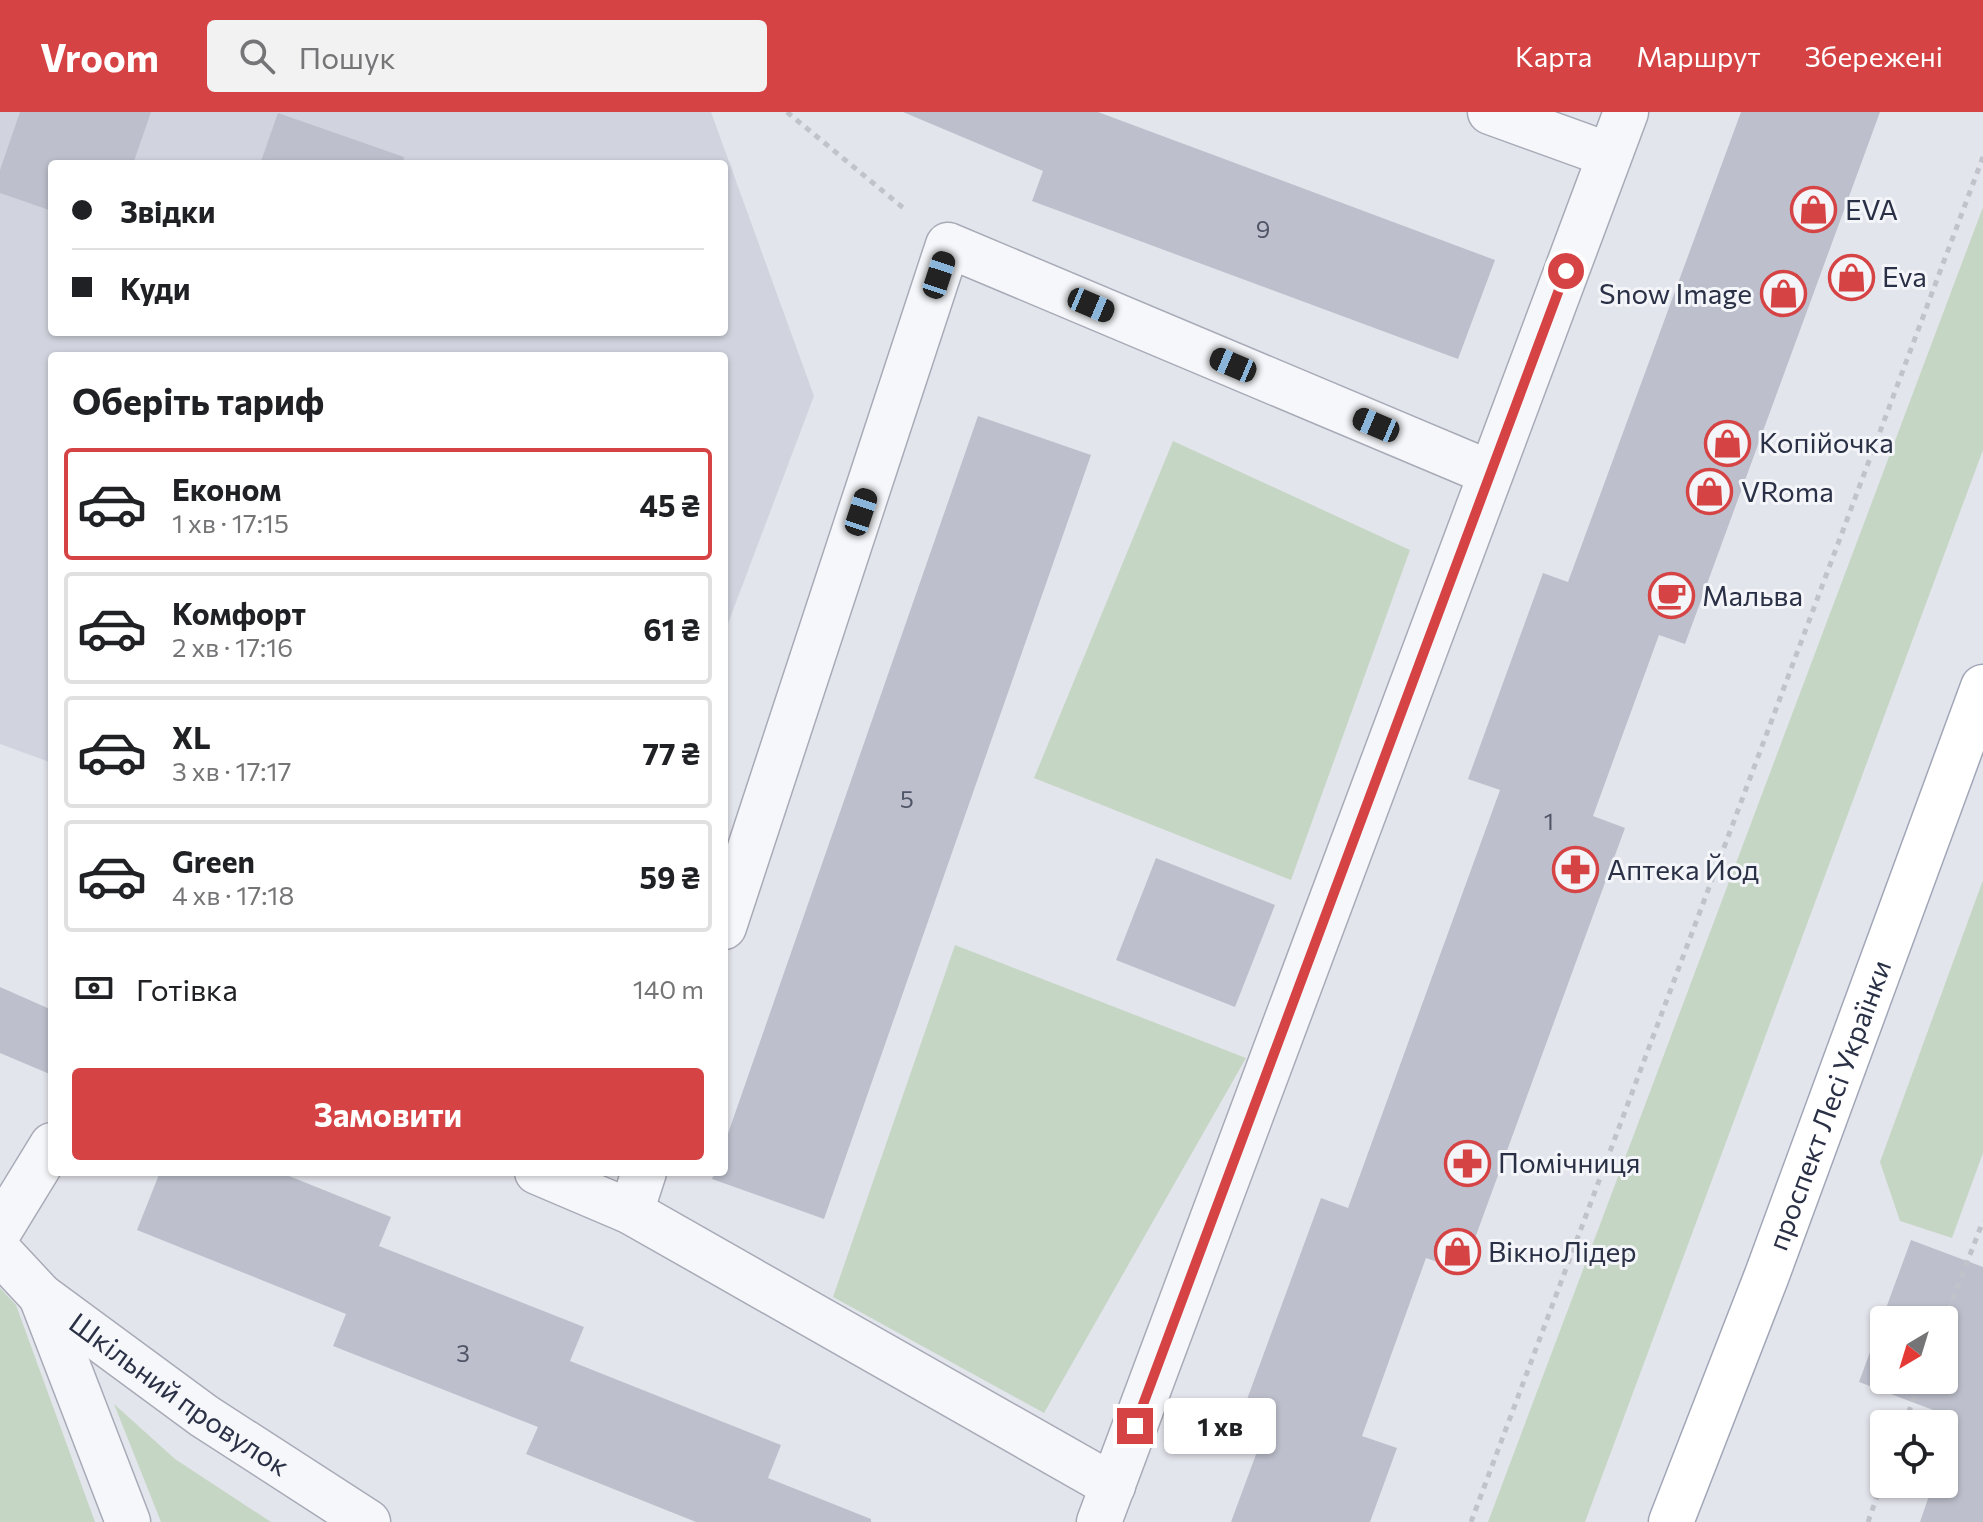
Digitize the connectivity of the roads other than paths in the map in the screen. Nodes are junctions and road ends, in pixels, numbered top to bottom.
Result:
1 (1490, 112) edge
2 (1626, 112) edge
3 (1609, 155) junction
4 (1490, 473) junction
5 (1983, 687) edge
6 (728, 915) edge
7 (48, 1152) edge
8 (557, 1176) edge
9 (637, 1192) edge
10 (0, 1230) edge
11 (0, 1252) edge
12 (41, 1296) junction
13 (1106, 1504) edge
14 (128, 1522) edge
15 (368, 1522) edge
16 (1671, 1522) edge

1 - 3 street
2 - 3 street
3 - 4 street
4 - 6 street
4 - 13 street
5 - 16 main road, проспект Лесі Українки
7 - 10 street
8 - 9 street
9 - 13 street
11 - 12 street, Шкільний провулок
12 - 14 street
12 - 15 street, Шкільний провулок

